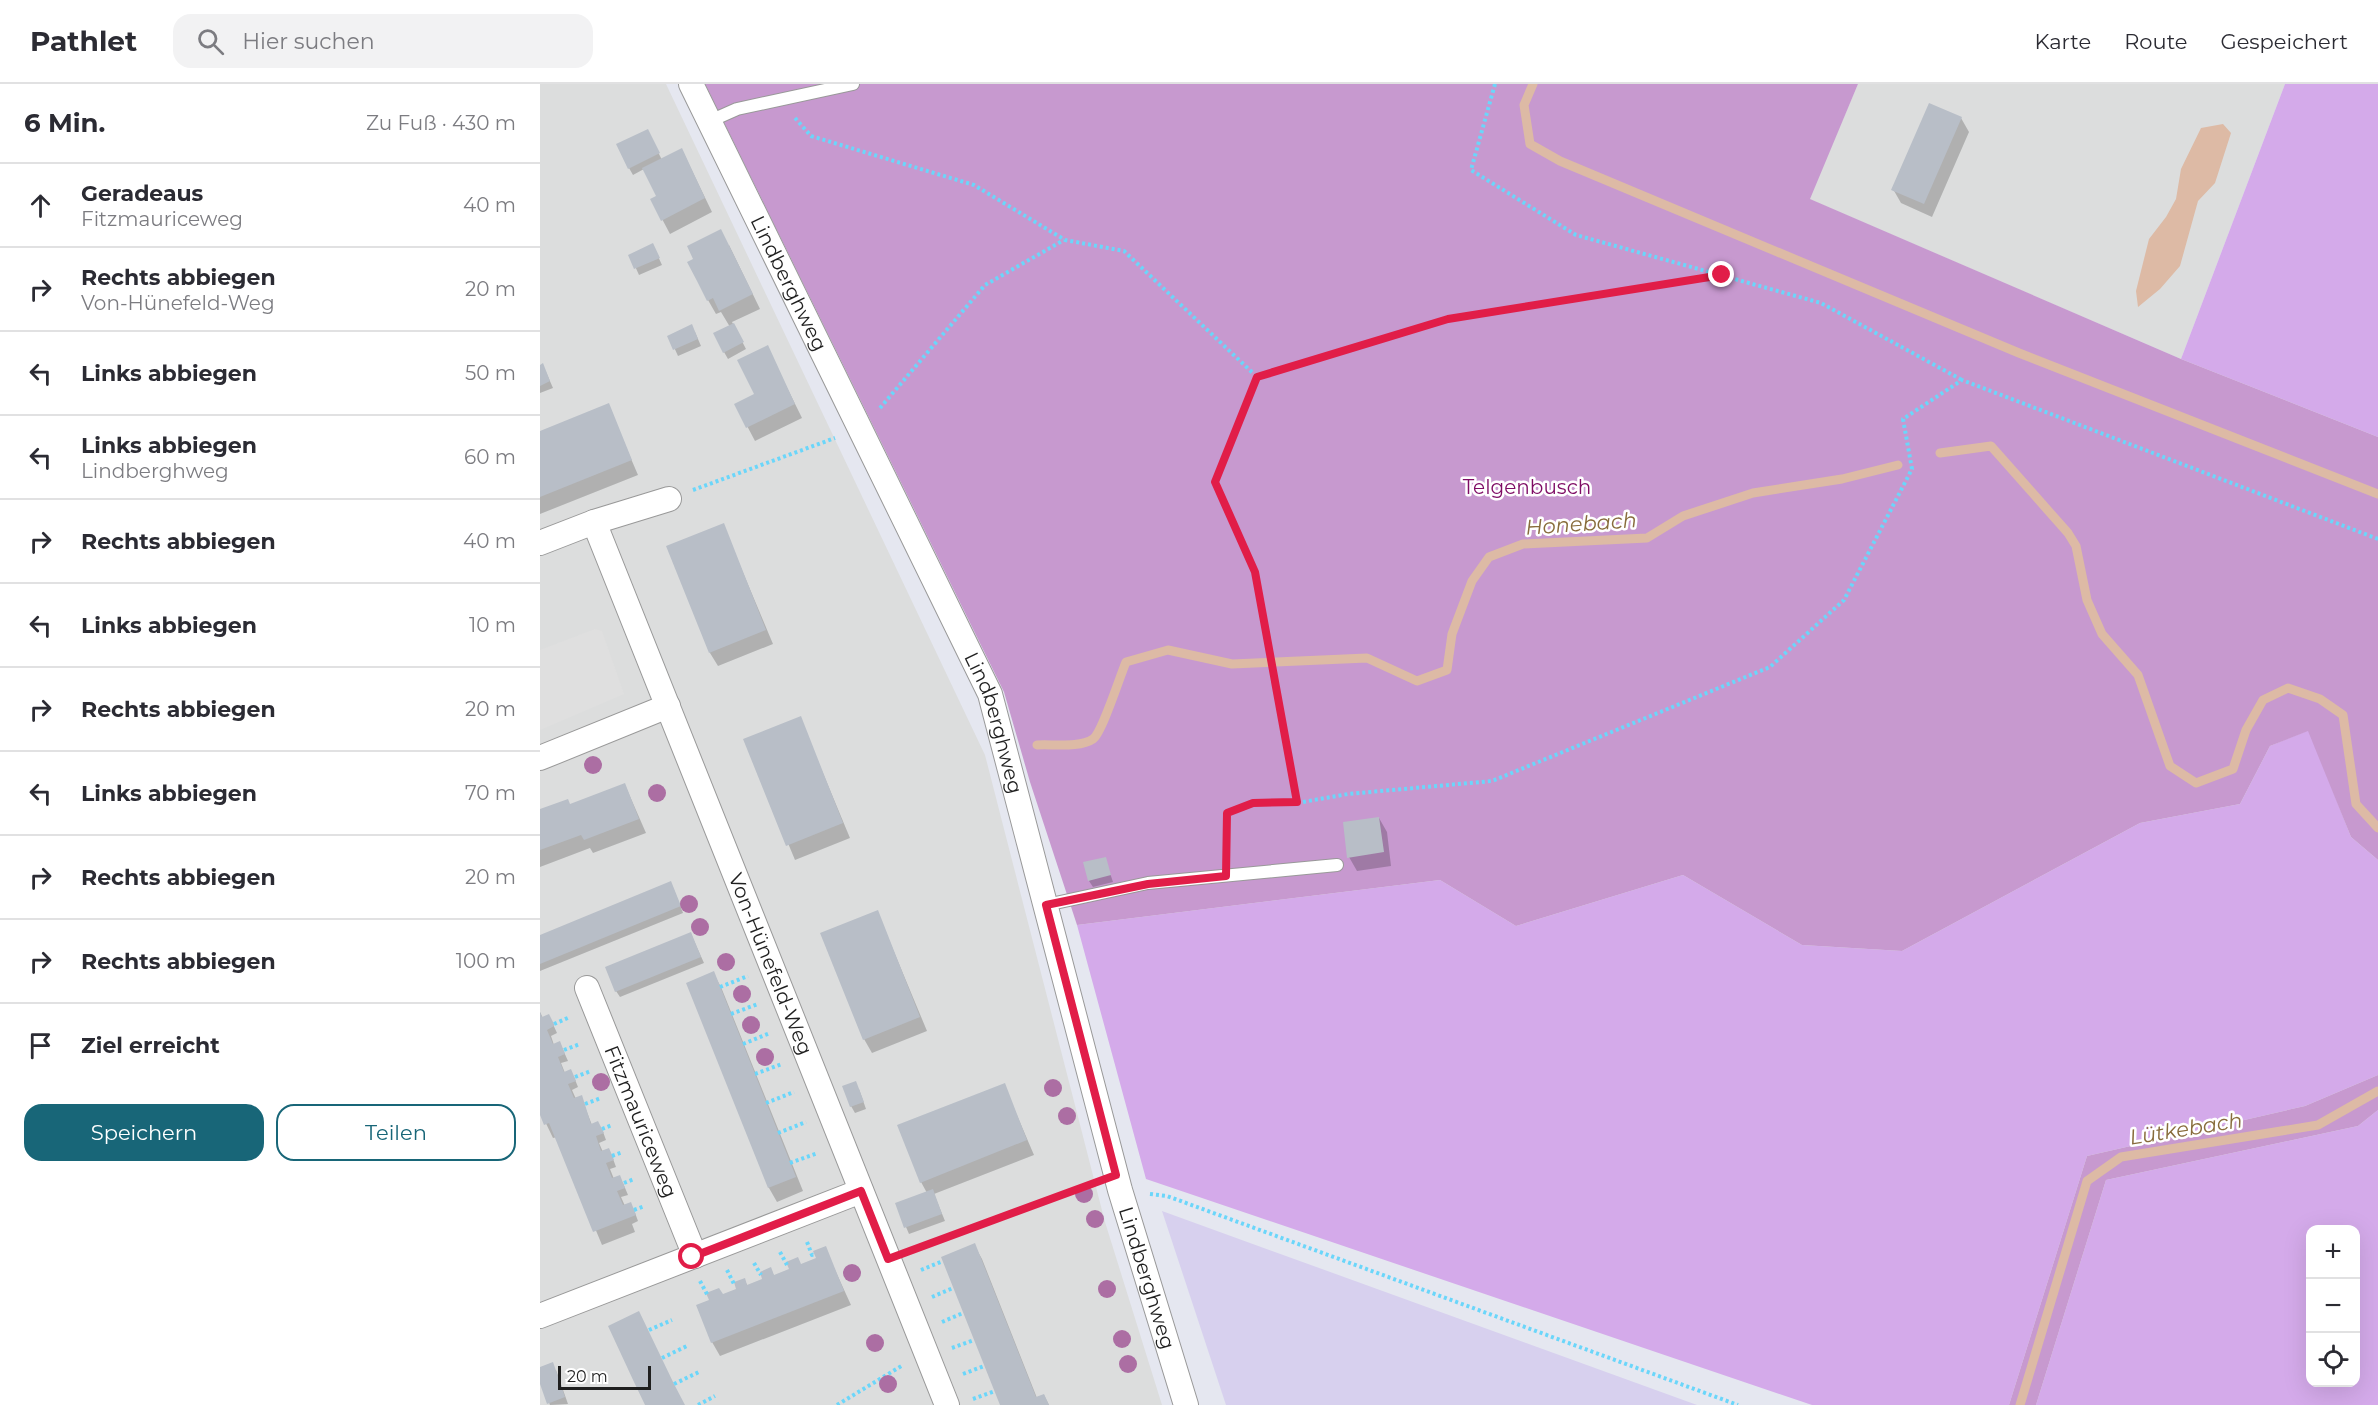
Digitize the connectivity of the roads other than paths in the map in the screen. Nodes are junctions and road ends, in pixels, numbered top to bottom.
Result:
1 (691, 84) edge
2 (853, 84) edge
3 (710, 121) junction
4 (669, 499) road end
5 (594, 522) junction
6 (540, 543) edge
7 (668, 706) junction
8 (540, 758) edge
9 (1337, 865) dead end
10 (1046, 905) junction
11 (587, 988) dead end
12 (861, 1191) junction
13 (695, 1256) junction
14 (540, 1316) edge
15 (947, 1405) edge
16 (1186, 1405) edge

1 - 3 street, Lindberghweg
2 - 3 lane
3 - 10 street, Lindberghweg
4 - 5 street
5 - 6 street
5 - 7 street, Von-Hünefeld-Weg
7 - 8 street
7 - 12 street, Von-Hünefeld-Weg
9 - 10 lane
10 - 16 street, Lindberghweg
11 - 13 street, Fitzmauriceweg
12 - 13 street
12 - 15 street, Von-Hünefeld-Weg
13 - 14 street

